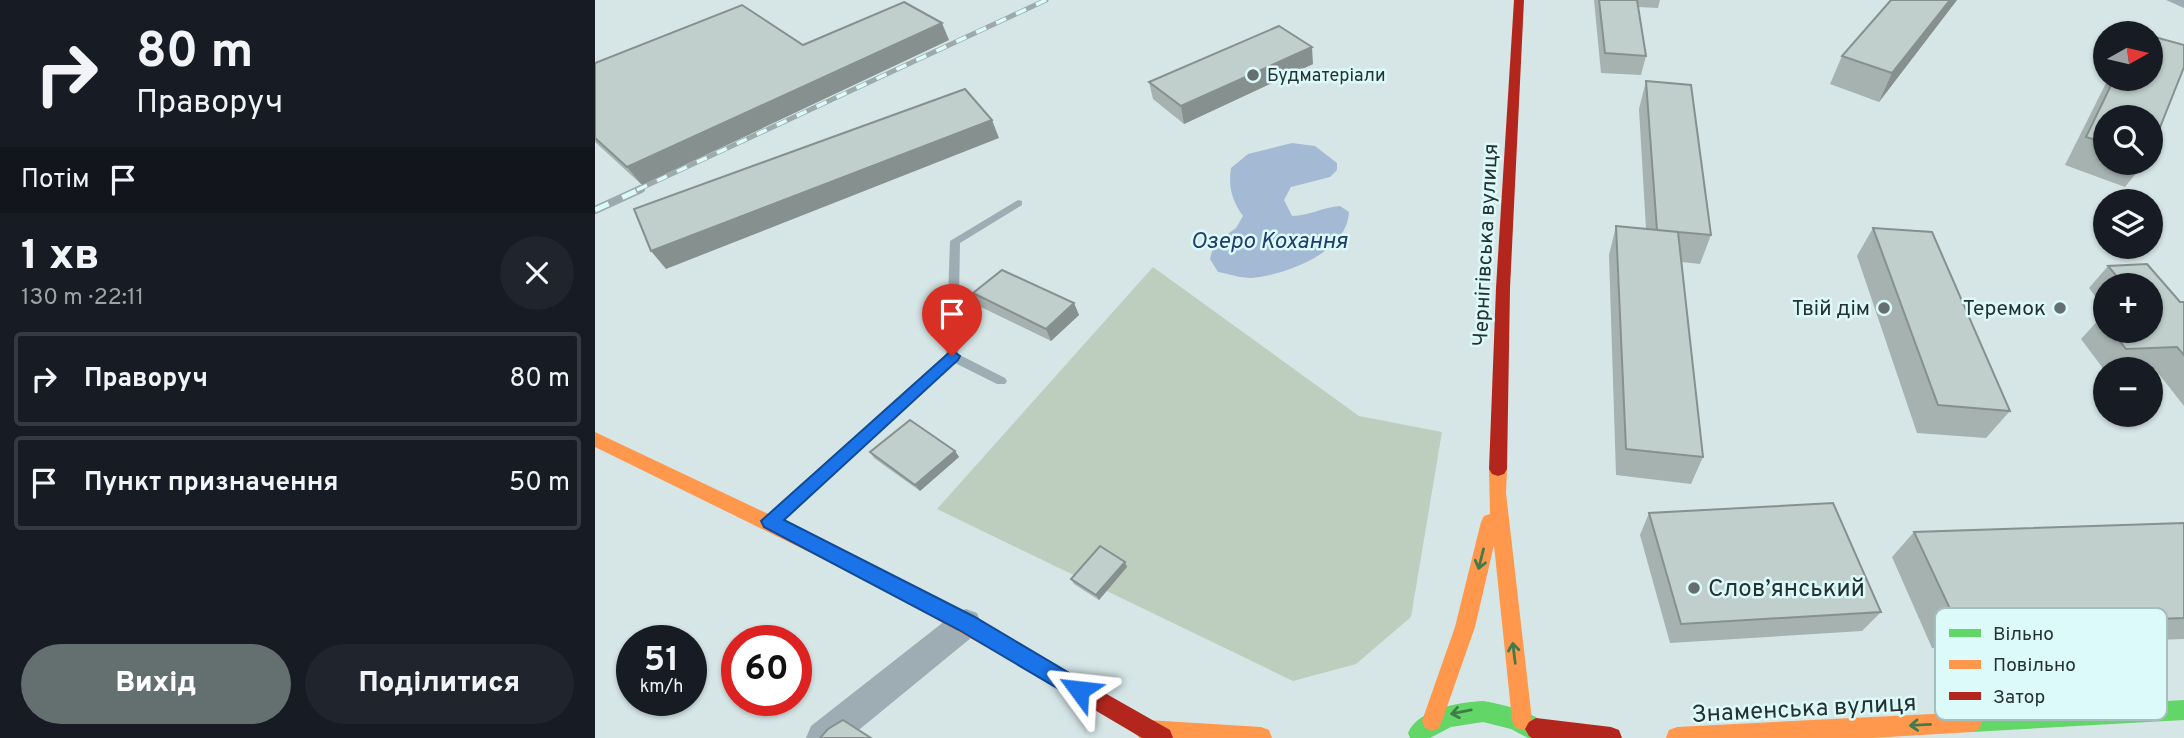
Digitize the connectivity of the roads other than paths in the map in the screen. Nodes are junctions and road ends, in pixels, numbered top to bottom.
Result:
1 (1519, 0) edge
2 (2174, 0) edge
3 (2184, 3) edge
4 (1019, 203) dead end
5 (952, 356) junction
6 (1001, 381) dead end
7 (595, 439) edge
8 (1497, 493) junction
9 (770, 521) junction
10 (966, 623) junction
11 (2003, 720) edge
12 (1432, 721) junction
13 (1535, 729) edge
14 (1154, 734) edge
15 (823, 738) edge
16 (1261, 738) edge
17 (1413, 738) edge
18 (1611, 738) edge
19 (1677, 738) edge

1 - 8 main road, Чернігівська вулиця
2 - 3 street
4 - 5 lane
5 - 6 lane
5 - 9 lane
7 - 9 main road
8 -> 12 main road, Чернігівська вулиця
13 -> 8 main road, Чернігівська вулиця
9 - 10 main road
10 - 14 main road
10 - 15 street
11 -> 19 main road, Знаменська вулиця
13 -> 12 main road
12 - 17 main road
13 - 18 main road
14 - 16 main road

